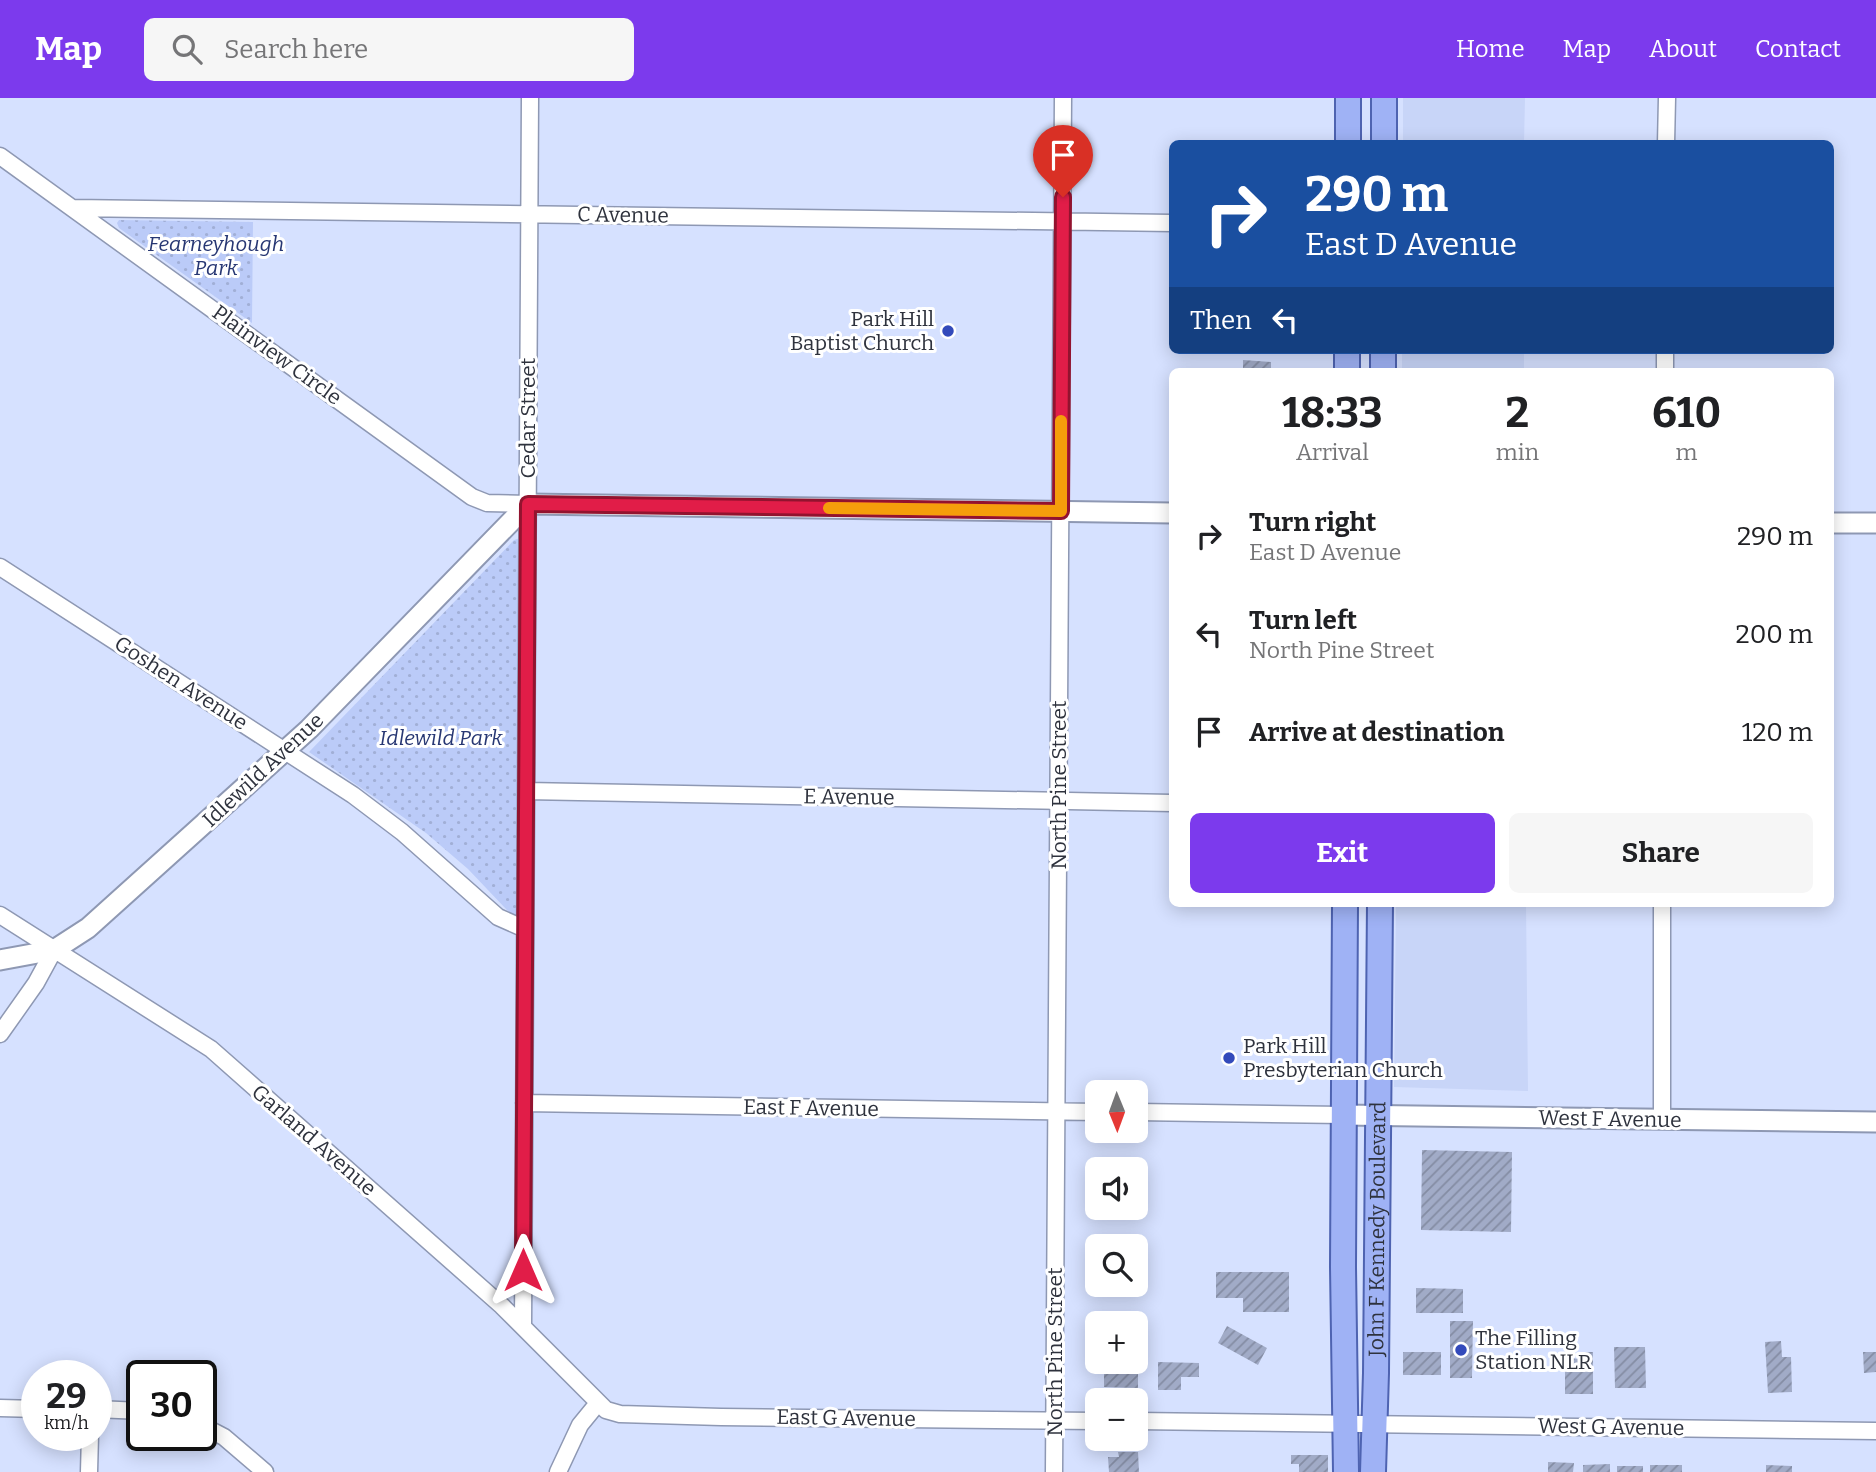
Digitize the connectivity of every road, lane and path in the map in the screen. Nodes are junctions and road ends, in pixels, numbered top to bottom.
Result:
1 (530, 98) edge
2 (1063, 98) edge
3 (1348, 98) edge
4 (1384, 98) edge
5 (1667, 98) edge
6 (1348, 140) edge
7 (1384, 140) edge
8 (1666, 140) edge
9 (0, 156) edge
10 (73, 208) junction
11 (530, 214) junction
12 (1062, 222) junction
13 (1169, 223) edge
14 (528, 504) junction
15 (1061, 511) junction
16 (1169, 513) edge
17 (1834, 523) edge
18 (1876, 523) edge
19 (0, 567) edge
20 (285, 751) junction
21 (526, 791) junction
22 (1059, 802) junction
23 (1169, 803) edge
24 (1345, 907) edge
25 (1380, 907) edge
26 (1662, 907) edge
27 (0, 915) edge
28 (525, 929) junction
29 (54, 950) junction
30 (0, 960) edge
31 (0, 1034) edge
32 (524, 1103) junction
33 (1057, 1111) junction
34 (1085, 1112) edge
35 (1148, 1112) edge
36 (1343, 1115) junction
37 (1378, 1115) junction
38 (1662, 1119) junction
39 (1876, 1122) edge
40 (523, 1326) junction
41 (598, 1403) junction
42 (0, 1408) edge
43 (21, 1409) edge
44 (1055, 1420) junction
45 (1085, 1421) edge
46 (1148, 1421) edge
47 (1345, 1424) junction
48 (1374, 1424) junction
49 (1876, 1431) edge
50 (217, 1433) edge
51 (90, 1451) edge
52 (89, 1472) edge
53 (265, 1472) edge
54 (558, 1472) edge
55 (1054, 1472) edge
56 (1346, 1472) edge
57 (1373, 1472) edge

1 - 11 street, Cedar Street
2 - 12 street, North Pine Street
3 - 6 main road
4 - 7 main road
5 - 8 street
9 - 10 street, Plainview Circle
10 - 11 street, C Avenue
10 - 14 street, Plainview Circle
11 - 12 street, C Avenue
11 - 14 street, Cedar Street
12 - 13 street, C Avenue
12 - 15 street, North Pine Street
14 - 15 street
14 - 20 street, Idlewild Avenue
14 - 21 street, Cedar Street
15 - 16 street
15 - 22 street, North Pine Street
17 - 18 street
19 - 20 street, Goshen Avenue
20 - 28 street, Goshen Avenue
20 - 29 street, Idlewild Avenue
21 - 22 street, E Avenue
21 - 28 street, Cedar Street
22 - 23 street, E Avenue
22 - 33 street, North Pine Street
24 - 36 main road, John F Kennedy Boulevard
25 - 37 main road, John F Kennedy Boulevard
26 - 38 street
27 - 29 street, Garland Avenue
28 - 32 street, Cedar Street
29 - 30 street
29 - 31 street, Idlewild Avenue
29 - 40 street, Garland Avenue
32 - 33 street, East F Avenue
32 - 40 street, Cedar Street
33 - 34 street, East F Avenue
33 - 44 street, North Pine Street
35 - 36 street
36 - 37 street, West F Avenue
36 - 47 main road, John F Kennedy Boulevard
37 - 38 street, West F Avenue
37 - 48 main road, John F Kennedy Boulevard
38 - 39 street, West F Avenue
40 - 41 street, Garland Avenue
41 - 44 street, East G Avenue
41 - 54 street
42 - 43 street
44 - 45 street, East G Avenue
44 - 55 street, North Pine Street
46 - 47 street
47 - 48 street, West G Avenue
47 - 56 main road, John F Kennedy Boulevard
48 - 49 street, West G Avenue
48 - 57 main road, John F Kennedy Boulevard
50 - 53 street
51 - 52 street

